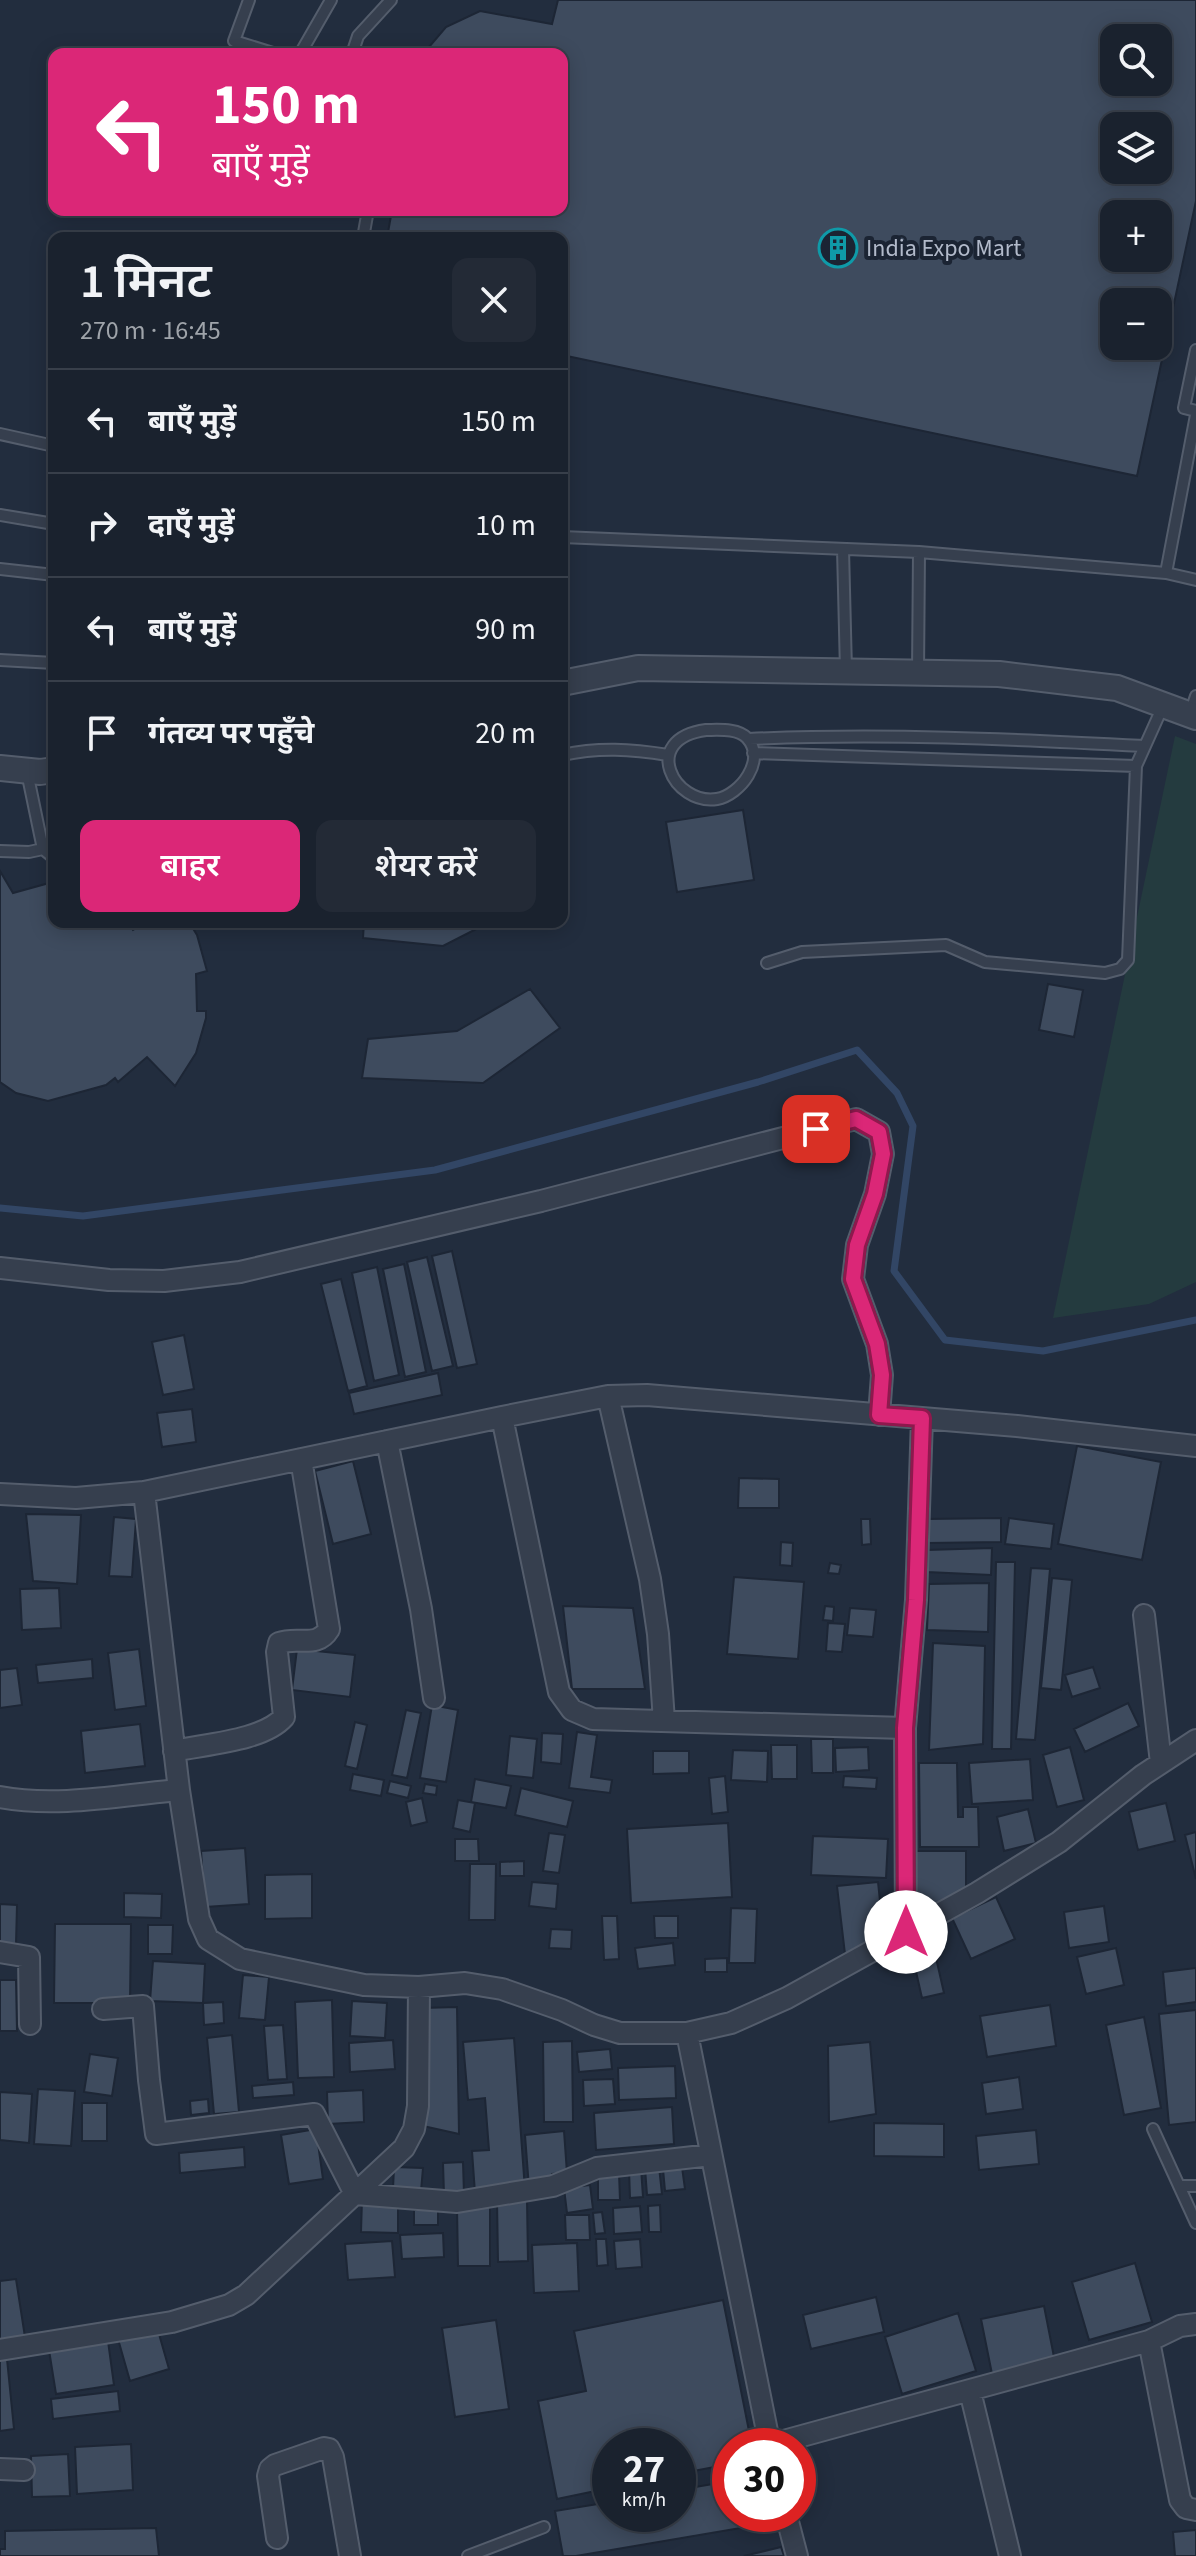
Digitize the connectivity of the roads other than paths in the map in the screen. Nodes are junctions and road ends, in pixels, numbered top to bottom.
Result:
1 (249, 0) edge
2 (331, 0) edge
3 (391, 0) edge
4 (257, 48) edge
5 (303, 48) edge
6 (354, 48) edge
7 (1196, 350) edge
8 (1196, 413) edge
9 (0, 434) edge
10 (48, 445) edge
11 (0, 515) edge
12 (48, 523) edge
13 (568, 537) edge
14 (843, 549) junction
15 (919, 552) junction
16 (0, 569) edge
17 (1166, 573) junction
18 (48, 574) edge
19 (1196, 580) edge
20 (0, 660) edge
21 (48, 663) edge
22 (846, 672) junction
23 (918, 673) junction
24 (568, 682) edge
25 (1163, 705) junction
26 (1194, 709) edge
27 (749, 739) junction
28 (1145, 746) junction
29 (753, 753) junction
30 (568, 754) edge
31 (668, 755) junction
32 (1136, 766) junction
33 (0, 768) edge
34 (27, 770) junction
35 (48, 770) edge
36 (43, 849) junction
37 (0, 851) edge
38 (48, 853) edge
39 (767, 963) dead end
40 (0, 1268) edge
41 (608, 1396) junction
42 (879, 1415) junction
43 (502, 1417) junction
44 (922, 1418) junction
45 (387, 1441) junction
46 (1196, 1446) edge
47 (301, 1459) junction
48 (144, 1492) junction
49 (0, 1494) edge
50 (1144, 1615) dead end
51 (434, 1698) dead end
52 (664, 1721) junction
53 (905, 1728) junction
54 (1196, 1740) edge
55 (174, 1751) junction
56 (1161, 1763) junction
57 (179, 1790) junction
58 (0, 1797) edge
59 (906, 1932) junction
60 (0, 1952) edge
61 (419, 1987) junction
62 (103, 2009) dead end
63 (30, 2024) dead end
64 (687, 2033) junction
65 (1153, 2129) dead end
66 (711, 2155) junction
67 (1179, 2186) junction
68 (1196, 2186) edge
69 (355, 2194) junction
70 (1196, 2223) edge
71 (1196, 2324) edge
72 (1149, 2341) junction
73 (0, 2350) edge
74 (970, 2391) junction
75 (766, 2428) edge
76 (816, 2433) edge
77 (0, 2469) edge
78 (24, 2470) dead end
79 (1196, 2510) edge
80 (544, 2527) dead end
81 (791, 2532) edge
82 (277, 2538) dead end
83 (350, 2556) edge
84 (468, 2556) edge
85 (797, 2556) edge
86 (1010, 2556) edge

1 - 4 lane
2 - 5 lane
3 - 6 lane
7 - 8 lane
8 - 17 lane
9 - 10 lane
11 - 12 lane
13 - 14 lane
14 - 15 lane
14 - 22 lane
15 - 17 lane
15 - 23 lane
16 - 18 lane
17 - 19 lane
20 - 21 lane
22 - 23 street
22 - 24 street
23 - 25 street
25 - 26 street
25 - 28 lane
27 - 28 lane
27 - 29 lane
27 - 31 lane
28 - 32 lane
29 - 31 lane
29 - 32 lane
30 - 31 lane
32 - 39 lane
33 - 34 street
34 - 35 street
34 - 36 lane
36 - 37 lane
36 - 38 lane
40 - 42 street
41 - 42 street
41 - 43 street
41 - 52 street
42 - 44 street
43 - 45 street
43 - 52 street
44 - 46 street
44 - 53 street
45 - 47 street
45 - 51 street
47 - 48 street
47 - 55 street
48 - 49 street
48 - 55 street
50 - 56 street
52 - 53 street
53 - 59 street
54 - 56 street
55 - 57 street
56 - 59 street
57 - 58 street
57 - 61 street
59 - 64 street
60 - 63 street
61 - 64 street
61 - 69 street
62 - 69 street
64 - 66 street
65 - 67 lane
66 - 69 street
66 - 75 street
67 - 68 lane
67 - 70 lane
69 - 73 street
71 - 72 street
72 - 74 street
72 - 79 street
74 - 76 street
74 - 86 street
77 - 78 street
80 - 84 lane
81 - 85 street
82 - 83 street

